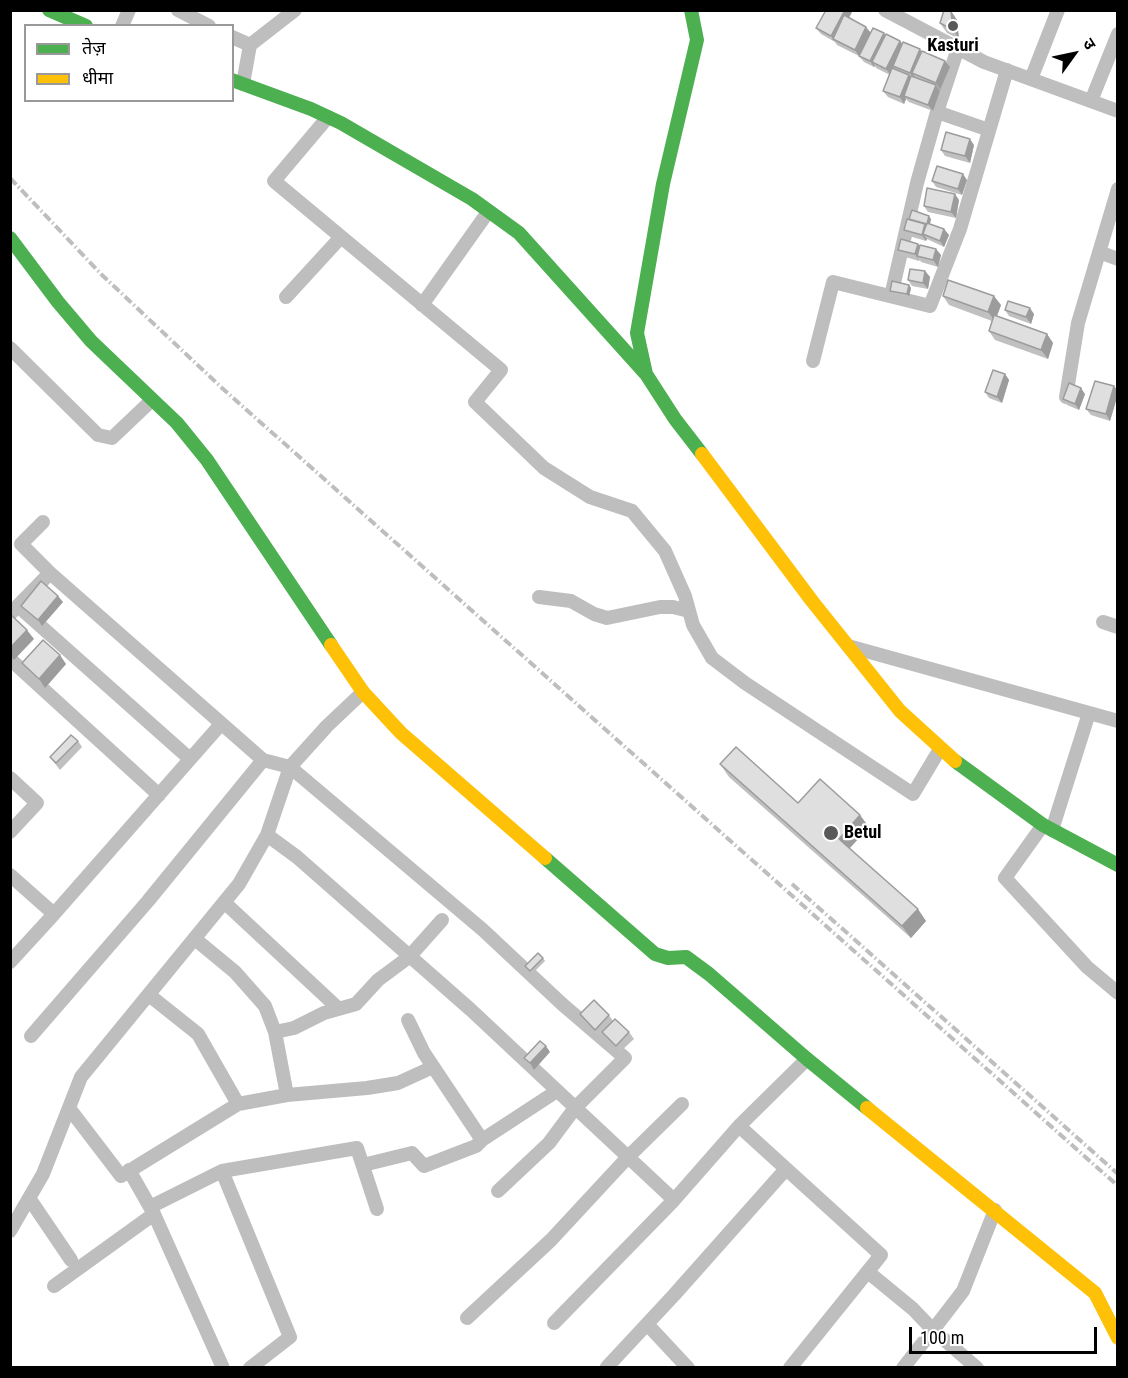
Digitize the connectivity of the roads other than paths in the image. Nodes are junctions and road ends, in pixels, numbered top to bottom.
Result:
1 (49, 10) edge
2 (129, 10) edge
3 (178, 10) edge
4 (295, 10) edge
5 (691, 10) edge
6 (885, 10) edge
7 (1058, 10) edge
8 (81, 24) edge
9 (123, 24) edge
10 (205, 24) edge
11 (1118, 34) edge
12 (234, 38) edge
13 (250, 45) junction
14 (958, 48) junction
15 (1007, 70) junction
16 (1031, 79) junction
17 (238, 82) edge
18 (1091, 101) junction
19 (1118, 111) edge
20 (937, 112) junction
21 (328, 117) junction
22 (989, 130) junction
23 (1118, 189) edge
24 (488, 212) junction
25 (342, 237) junction
26 (10, 238) edge
27 (1099, 252) junction
28 (1118, 259) edge
29 (891, 296) junction
30 (286, 297) dead end
31 (422, 305) junction
32 (10, 348) edge
33 (813, 361) dead end
34 (646, 374) junction
35 (1066, 397) edge
36 (152, 400) junction
37 (43, 522) dead end
38 (50, 573) junction
39 (539, 597) dead end
40 (14, 610) edge
41 (689, 611) junction
42 (1103, 622) dead end
43 (1118, 627) edge
44 (848, 646) junction
45 (10, 659) edge
46 (363, 692) junction
47 (1089, 713) junction
48 (1118, 721) edge
49 (221, 724) junction
50 (940, 749) junction
51 (190, 759) junction
52 (263, 760) junction
53 (290, 766) junction
54 (10, 778) edge
55 (159, 795) junction
56 (1048, 827) junction
57 (10, 832) edge
58 (267, 835) junction
59 (1118, 865) edge
60 (10, 875) edge
61 (224, 902) junction
62 (54, 914) junction
63 (442, 920) dead end
64 (195, 939) junction
65 (409, 957) junction
66 (10, 962) edge
67 (1118, 993) edge
68 (150, 995) junction
69 (339, 1009) junction
70 (408, 1020) dead end
71 (275, 1032) junction
72 (32, 1036) dead end
73 (807, 1059) junction
74 (433, 1066) junction
75 (557, 1091) junction
76 (287, 1095) junction
77 (238, 1104) junction
78 (682, 1104) dead end
79 (69, 1108) junction
80 (575, 1108) junction
81 (739, 1126) junction
82 (482, 1140) junction
83 (628, 1157) junction
84 (363, 1165) junction
85 (786, 1168) junction
86 (129, 1170) junction
87 (222, 1171) junction
88 (498, 1191) dead end
89 (29, 1198) junction
90 (674, 1200) junction
91 (377, 1209) dead end
92 (152, 1210) junction
93 (995, 1210) junction
94 (10, 1231) edge
95 (71, 1260) dead end
96 (868, 1272) junction
97 (54, 1286) dead end
98 (467, 1318) dead end
99 (554, 1323) dead end
100 (647, 1324) junction
101 (933, 1330) junction
102 (1118, 1338) edge
103 (910, 1365) edge
104 (607, 1367) edge
105 (223, 1368) edge
106 (250, 1368) edge
107 (688, 1368) edge
108 (790, 1368) edge
109 (977, 1368) edge

1 - 8 street
2 - 9 street
3 - 10 street
4 - 13 street
5 - 34 street
6 - 14 street
7 - 16 street
11 - 18 street
12 - 13 street
13 - 17 street
14 - 15 street
14 - 20 street
15 - 16 street
15 - 22 street
16 - 18 street
17 - 21 street
18 - 19 street
20 - 22 street
20 - 29 street
21 - 24 street
21 - 25 street
22 - 29 street
23 - 27 street
24 - 31 street
24 - 34 street
25 - 30 street
25 - 31 street
26 - 36 street
27 - 28 street
27 - 35 street
29 - 33 street
31 - 41 street
32 - 36 street
34 - 44 street
36 - 46 street
37 - 38 street
38 - 40 street
38 - 49 street
39 - 41 street
40 - 51 street
41 - 50 street
42 - 43 street
44 - 47 street
44 - 50 street
45 - 55 street
46 - 53 street
46 - 73 street
47 - 48 street
47 - 56 street
49 - 51 street
49 - 52 street
50 - 56 street
51 - 55 street
52 - 53 street
52 - 72 street
53 - 58 street
53 - 80 street
54 - 57 street
55 - 62 street
56 - 59 street
56 - 67 street
58 - 61 street
58 - 65 street
60 - 62 street
61 - 64 street
61 - 69 street
62 - 66 street
63 - 65 street
64 - 68 street
64 - 71 street
65 - 69 street
65 - 75 street
68 - 77 street
68 - 79 street
69 - 71 street
70 - 74 street
71 - 76 street
73 - 81 street
73 - 93 street
74 - 76 street
74 - 82 street
75 - 80 street
75 - 82 street
76 - 77 street
77 - 86 street
78 - 83 street
79 - 86 street
79 - 89 street
80 - 83 street
80 - 88 street
81 - 85 street
81 - 90 street
82 - 84 street
83 - 90 street
83 - 98 street
84 - 87 street
84 - 91 street
85 - 96 street
85 - 100 street
86 - 92 street
87 - 92 street
87 - 106 street
89 - 94 street
89 - 95 street
90 - 99 street
92 - 97 street
92 - 105 street
93 - 101 street
93 - 102 street
96 - 101 street
96 - 108 street
100 - 104 street
100 - 107 street
101 - 103 street
101 - 109 street

